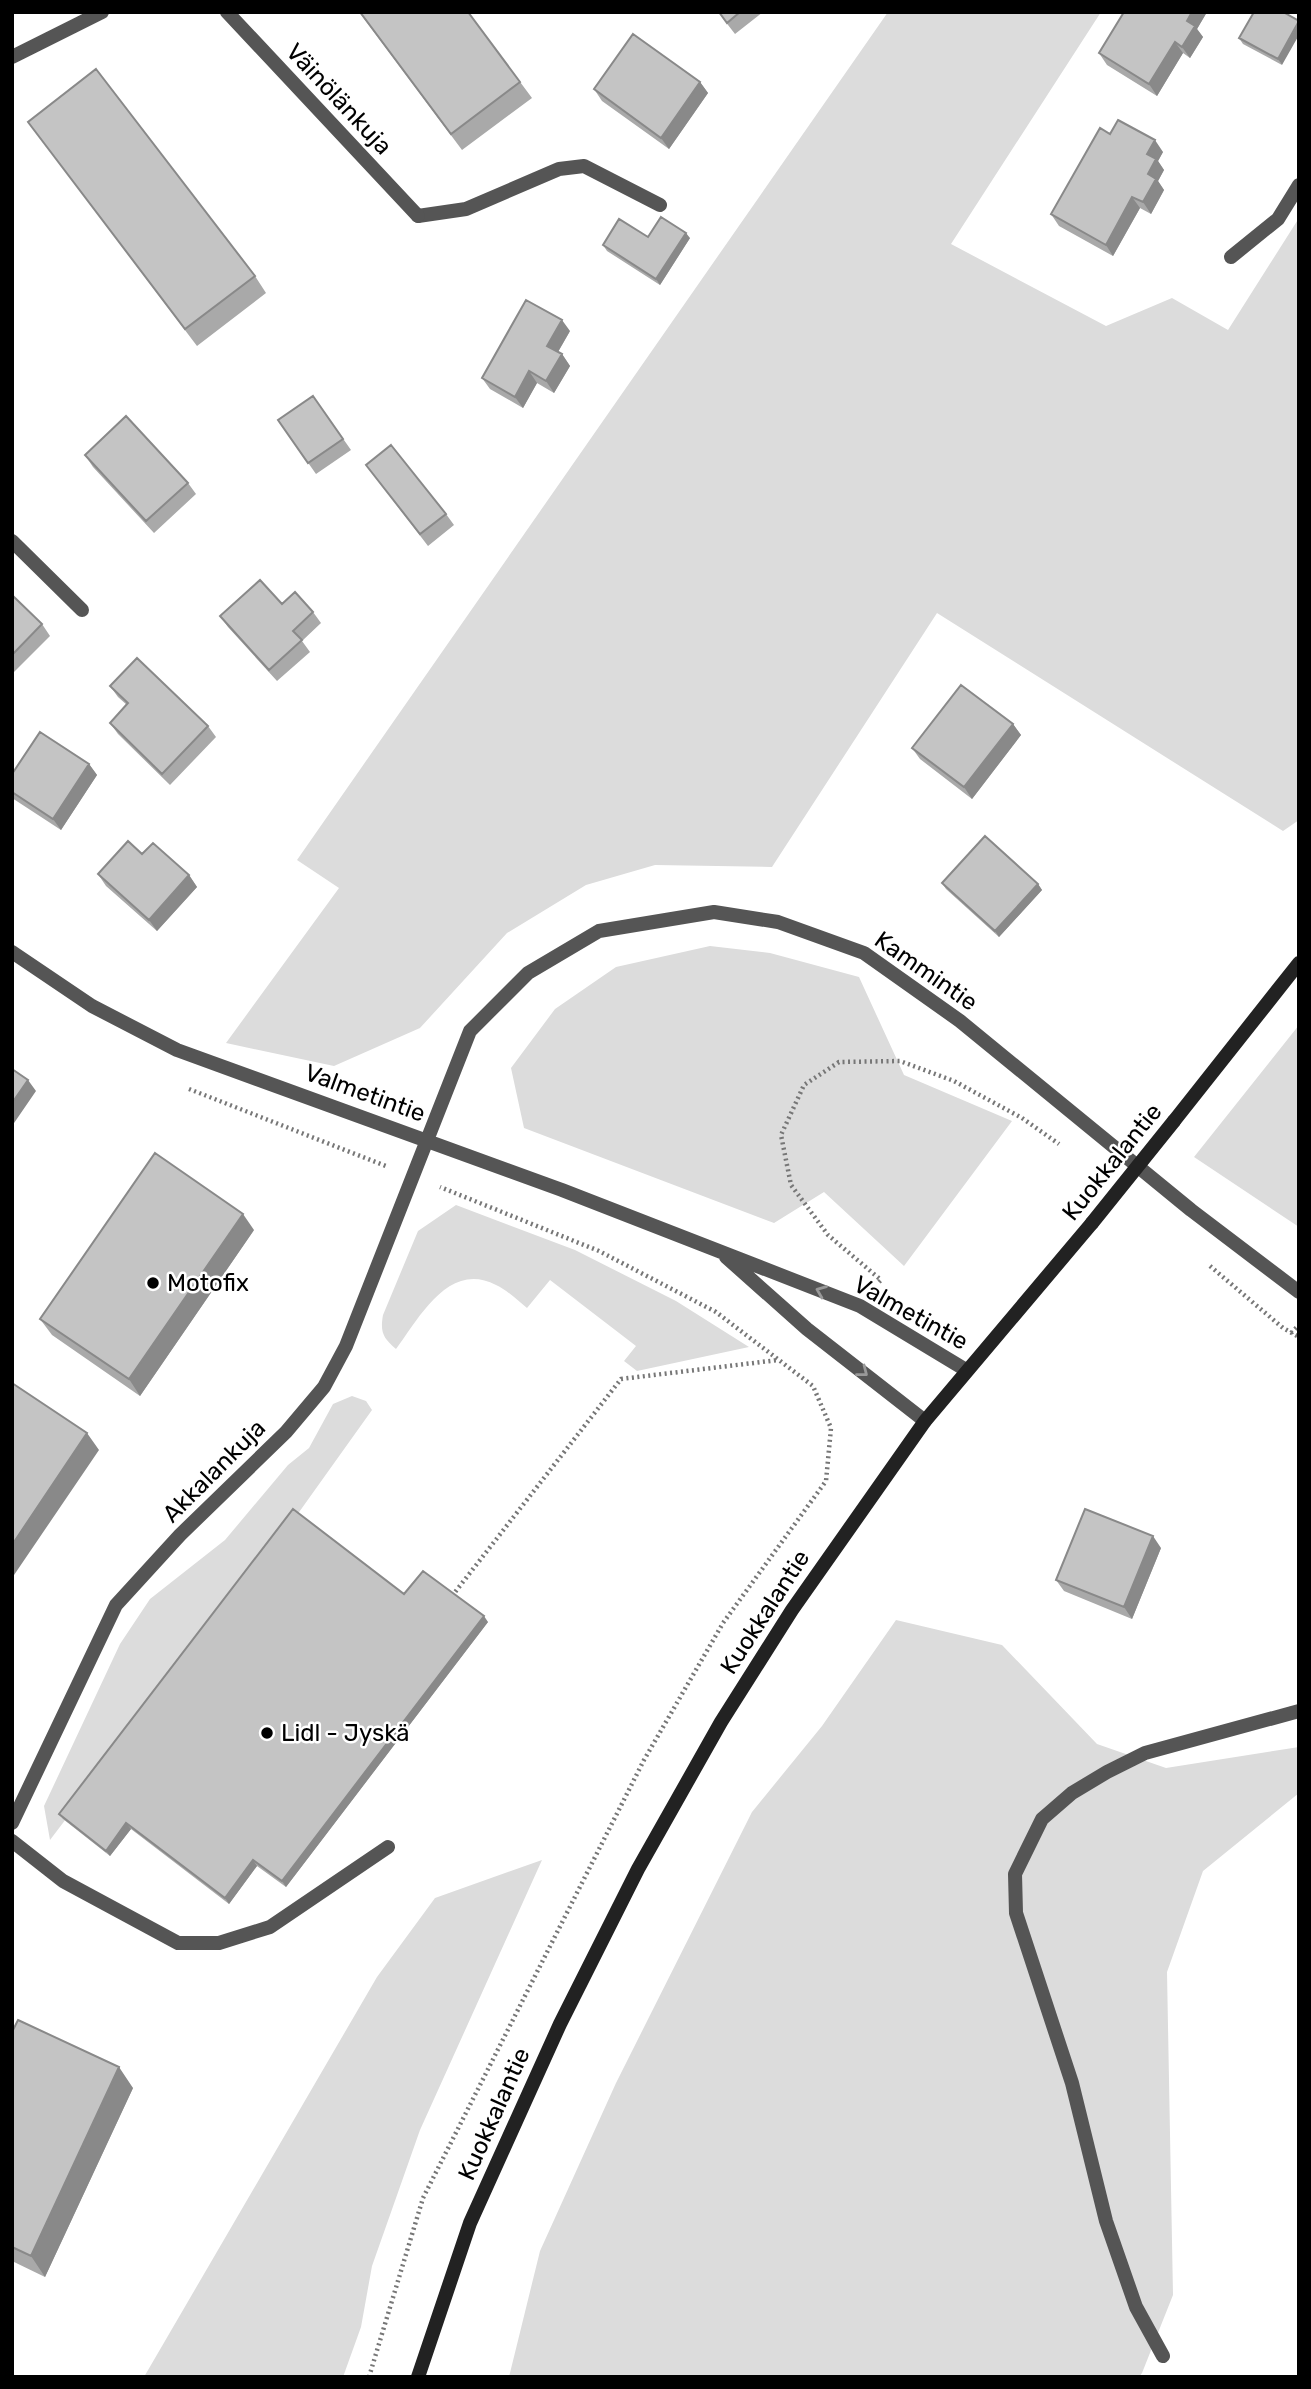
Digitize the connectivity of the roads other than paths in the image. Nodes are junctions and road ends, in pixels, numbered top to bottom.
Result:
1 (102, 12) edge
2 (227, 12) edge
3 (12, 57) edge
4 (1299, 185) edge
5 (660, 205) dead end
6 (1231, 257) dead end
7 (12, 541) edge
8 (82, 610) dead end
9 (12, 952) edge
10 (1299, 963) edge
11 (429, 1141) junction
12 (717, 1249) junction
13 (1299, 1292) edge
14 (966, 1370) junction
15 (925, 1421) junction
16 (1299, 1710) edge
17 (12, 1823) edge
18 (12, 1841) edge
19 (388, 1847) dead end
20 (1163, 2356) dead end
21 (418, 2377) edge

1 - 3 street
2 - 5 street, Väinölänkuja
4 - 6 street
7 - 8 street
9 - 11 street, Valmetintie
10 - 14 main road, Kuokkalantie, bridge
11 - 12 street, Valmetintie
11 - 13 street, Kammintie
11 - 17 street, Akkalankuja
14 -> 12 street, Valmetintie
12 -> 15 street, Valmetintie
14 - 15 main road, Kuokkalantie
15 - 21 main road, Kuokkalantie
16 - 20 street
18 - 19 street

